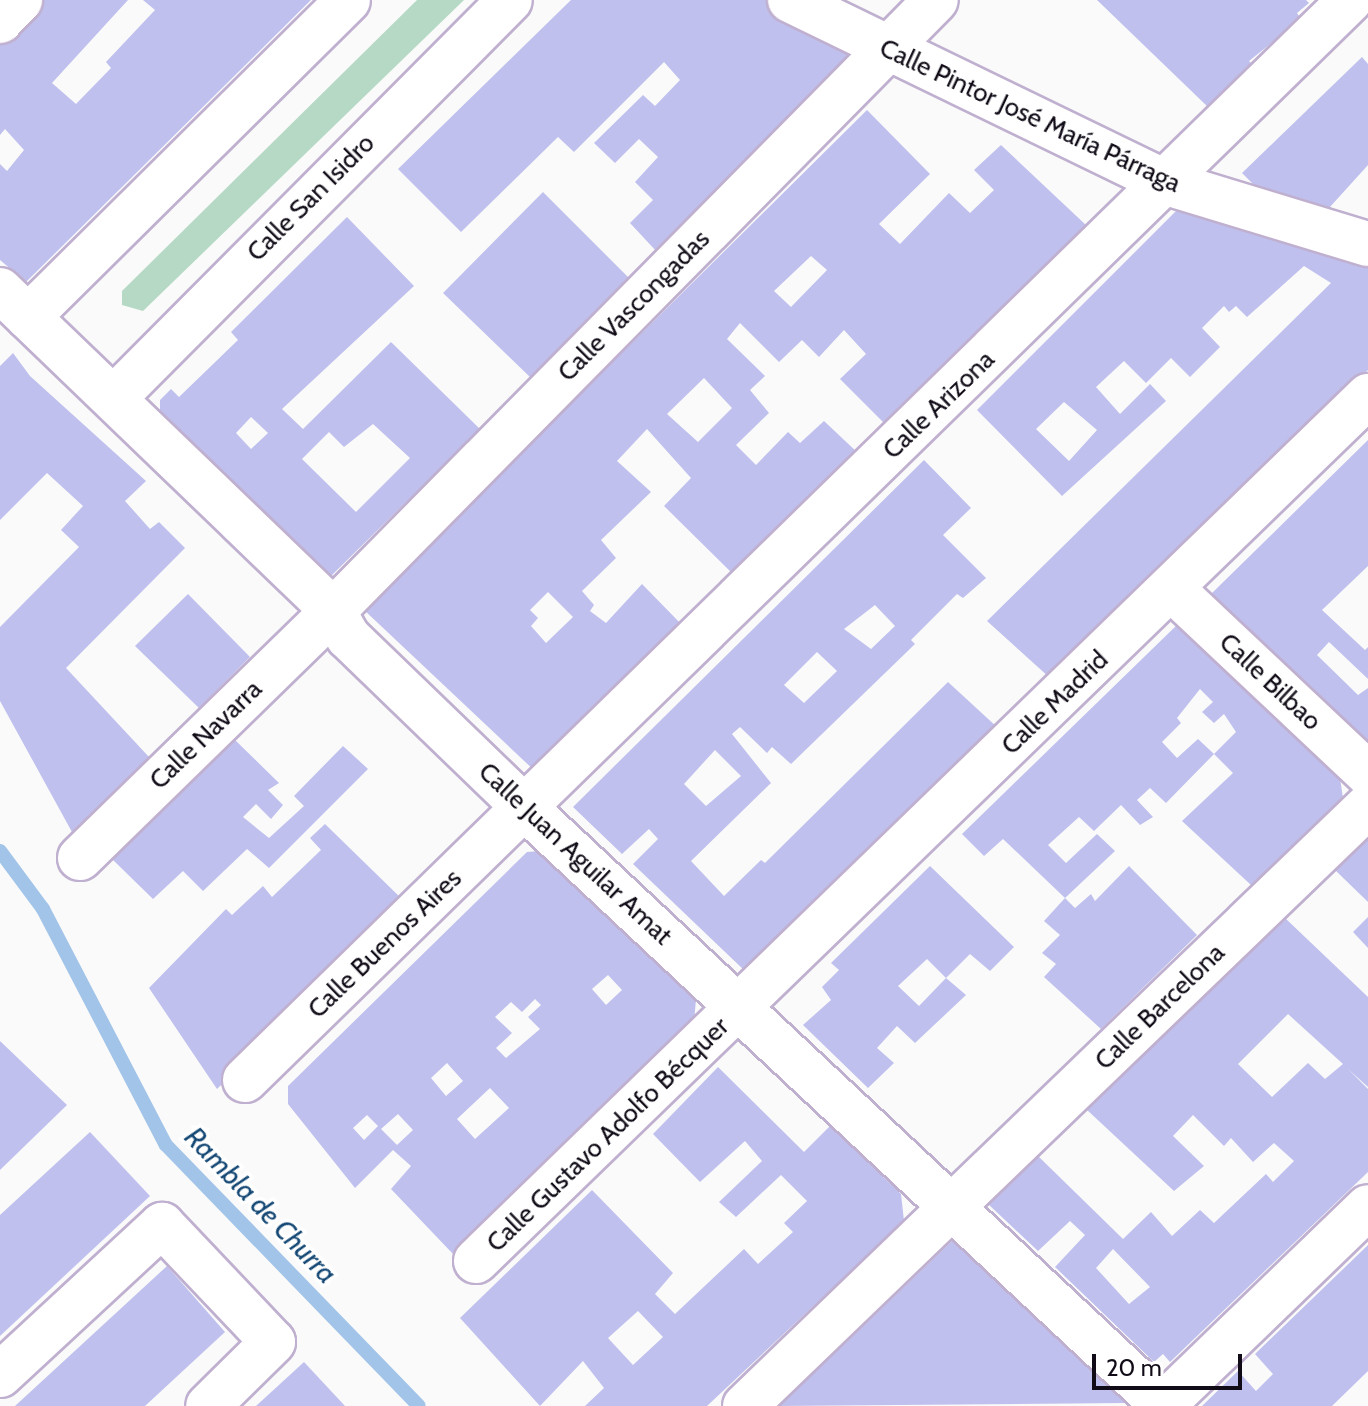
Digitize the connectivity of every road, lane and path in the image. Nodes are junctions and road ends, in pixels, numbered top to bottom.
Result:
1 (20, 0) edge
2 (348, 0) edge
3 (510, 0) edge
4 (790, 0) edge
5 (936, 0) edge
6 (1350, 0) edge
7 (1357, 0) edge
8 (1368, 10) edge
9 (0, 21) edge
10 (886, 51) junction
11 (1167, 183) junction
12 (1368, 244) edge
13 (14, 303) edge
14 (1368, 396) edge
15 (114, 398) junction
16 (1172, 589) junction
17 (333, 611) junction
18 (1368, 774) edge
19 (1368, 806) edge
20 (525, 808) junction
21 (80, 858) dead end
22 (740, 1010) junction
23 (245, 1080) dead end
24 (1368, 1207) edge
25 (952, 1208) junction
26 (476, 1261) dead end
27 (0, 1375) edge
28 (208, 1406) edge
29 (745, 1406) edge
30 (1163, 1406) edge

1 - 9 street
2 - 13 street
3 - 15 street, Calle San Isidro
4 - 10 street, Calle Pintor José María Párraga
5 - 10 street, Calle Vascongadas
6 - 11 street, Calle Arizona
7 - 8 street
10 - 11 street, Calle Pintor José María Párraga
10 - 17 street, Calle Vascongadas
11 - 12 street, Calle Pintor José María Párraga
11 - 20 street, Calle Arizona
13 - 15 street, Calle Juan Aguilar Amat
14 - 16 street, Calle Madrid
15 - 17 street, Calle Juan Aguilar Amat
16 - 18 street, Calle Bilbao
16 - 22 street, Calle Madrid
17 - 20 street, Calle Juan Aguilar Amat
17 - 21 street, Calle Navarra
19 - 25 street, Calle Barcelona
20 - 22 street, Calle Juan Aguilar Amat
20 - 23 street, Calle Buenos Aires
22 - 25 street, Calle Juan Aguilar Amat
22 - 26 street, Calle Gustavo Adolfo Bécquer
24 - 30 street
25 - 29 street, Calle Barcelona
25 - 30 street, Calle Juan Aguilar Amat
27 - 28 street

